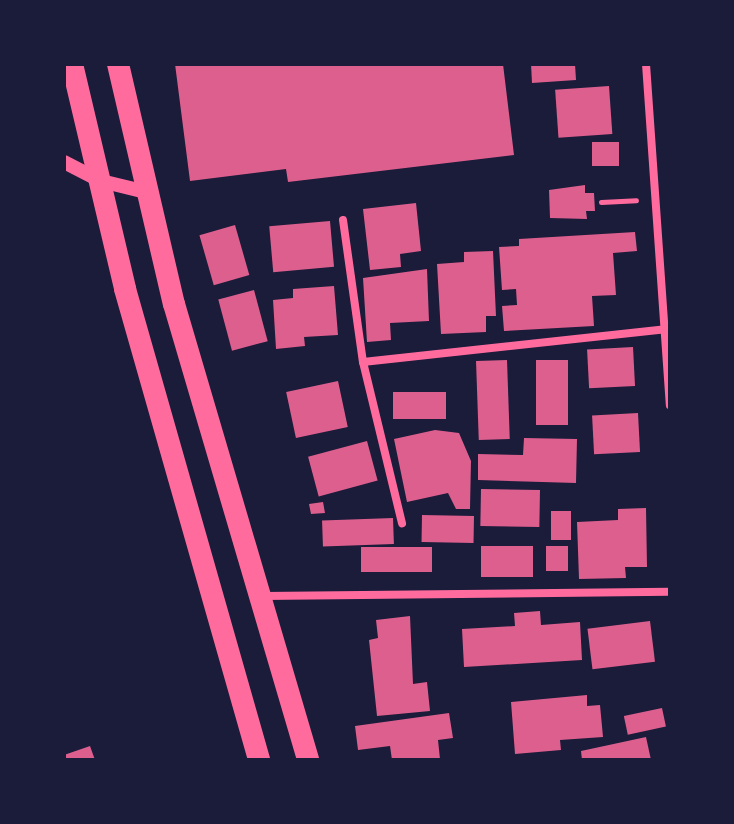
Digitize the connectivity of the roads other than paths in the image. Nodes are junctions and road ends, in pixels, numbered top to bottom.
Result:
1 (72, 64) edge
2 (118, 64) edge
3 (646, 64) edge
4 (64, 162) edge
5 (101, 181) junction
6 (146, 192) junction
7 (343, 220) dead end
8 (665, 329) junction
9 (363, 362) junction
10 (670, 405) edge
11 (402, 523) dead end
12 (670, 592) edge
13 (259, 596) junction
14 (259, 760) edge
15 (308, 760) edge

1 - 5 highway
2 - 6 highway
3 - 8 street
4 - 5 street
5 - 6 street
5 - 14 highway
6 - 13 highway
7 - 9 street
8 - 9 street
8 - 10 street
9 - 11 street
12 - 13 street
13 - 15 highway

